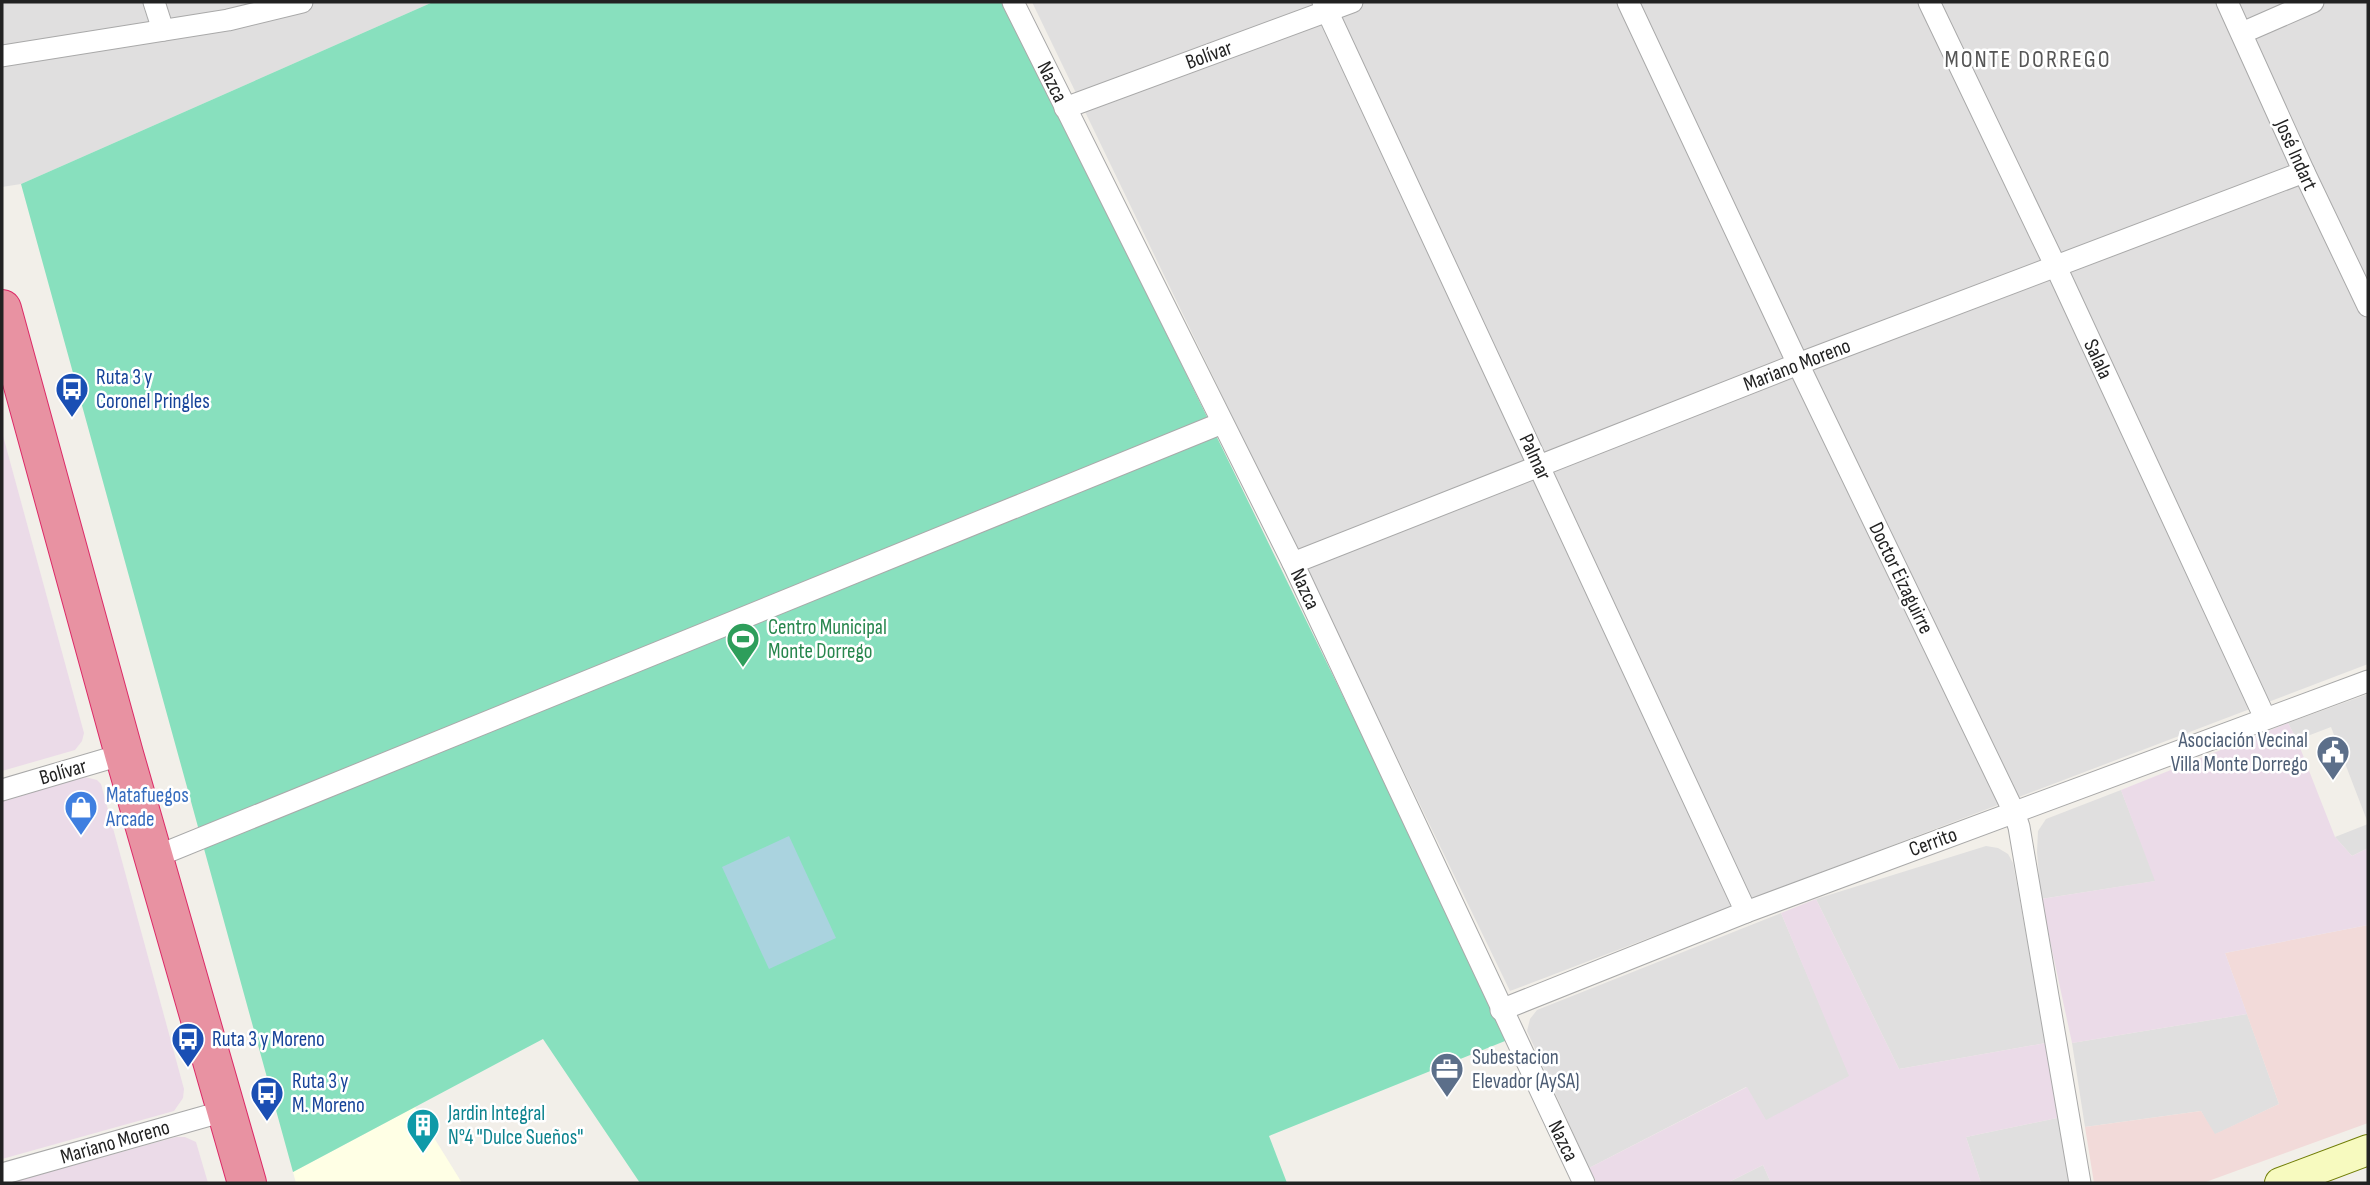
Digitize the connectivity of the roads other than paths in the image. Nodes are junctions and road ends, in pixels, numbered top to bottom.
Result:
1 (154, 2) edge
2 (302, 2) edge
3 (1013, 2) edge
4 (1352, 2) edge
5 (1628, 2) edge
6 (1929, 2) edge
7 (2227, 2) edge
8 (2313, 2) edge
9 (1325, 6) edge
10 (163, 30) junction
11 (2242, 33) junction
12 (2, 56) edge
13 (1065, 108) junction
14 (2304, 172) junction
15 (2056, 267) junction
16 (2368, 306) edge
17 (2, 309) edge
18 (1798, 364) junction
19 (14, 397) edge
20 (1222, 423) junction
21 (1540, 466) junction
22 (1293, 563) junction
23 (2368, 681) edge
24 (2265, 718) junction
25 (124, 754) junction
26 (2, 790) edge
27 (2014, 812) junction
28 (155, 857) junction
29 (1746, 912) junction
30 (1501, 1010) junction
31 (228, 1110) junction
32 (2368, 1150) edge
33 (2, 1174) edge
34 (247, 1183) edge
35 (1584, 1183) edge
36 (2080, 1183) edge
37 (2280, 1183) edge

1 - 10 street
2 - 10 street
3 - 13 street, Nazca
4 - 9 street, Bolívar
5 - 18 street, Doctor Eizaguirre
6 - 15 street, Salala
7 - 11 street, José Indart
8 - 11 street
9 - 13 street, Bolívar
9 - 21 street, Palmar
10 - 12 street
11 - 14 street, José Indart
13 - 20 street, Nazca
14 - 15 street, Mariano Moreno
14 - 16 street, José Indart
15 - 18 street, Mariano Moreno
15 - 24 street, Salala
17 - 19 highway
18 - 21 street, Mariano Moreno
18 - 27 street, Doctor Eizaguirre
19 - 25 highway
20 - 22 street, Nazca
20 - 28 street
21 - 22 street, Mariano Moreno
21 - 29 street, Palmar
22 - 30 street, Nazca
23 - 24 street, Cerrito
24 - 27 street, Cerrito
25 - 26 street, Bolívar
25 - 28 highway
27 - 29 street, Cerrito
27 - 36 street, Doctor Eizaguirre
28 - 31 highway
29 - 30 street, Cerrito
30 - 35 street, Nazca
31 - 33 street, Mariano Moreno
31 - 34 highway
32 - 37 main road

